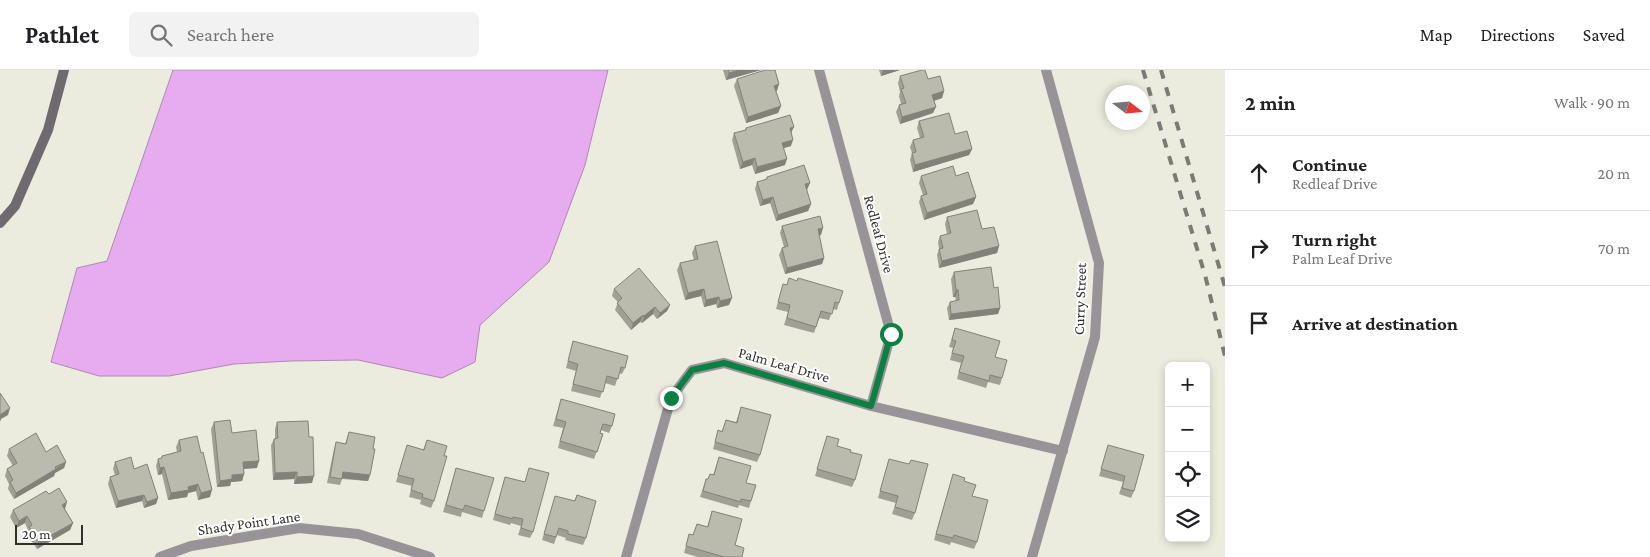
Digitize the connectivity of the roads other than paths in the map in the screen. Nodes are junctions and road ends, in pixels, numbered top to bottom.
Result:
1 (64, 70) edge
2 (819, 70) edge
3 (1046, 70) edge
4 (0, 223) edge
5 (871, 406) junction
6 (1063, 451) junction
7 (160, 557) edge
8 (430, 557) edge
9 (626, 557) edge
10 (1032, 557) edge

1 - 4 street
2 - 5 street, Redleaf Drive
3 - 6 street, Curry Street
5 - 6 street, Palm Leaf Drive
5 - 9 street, Palm Leaf Drive
6 - 10 street, Curry Street
7 - 8 street, Shady Point Lane

